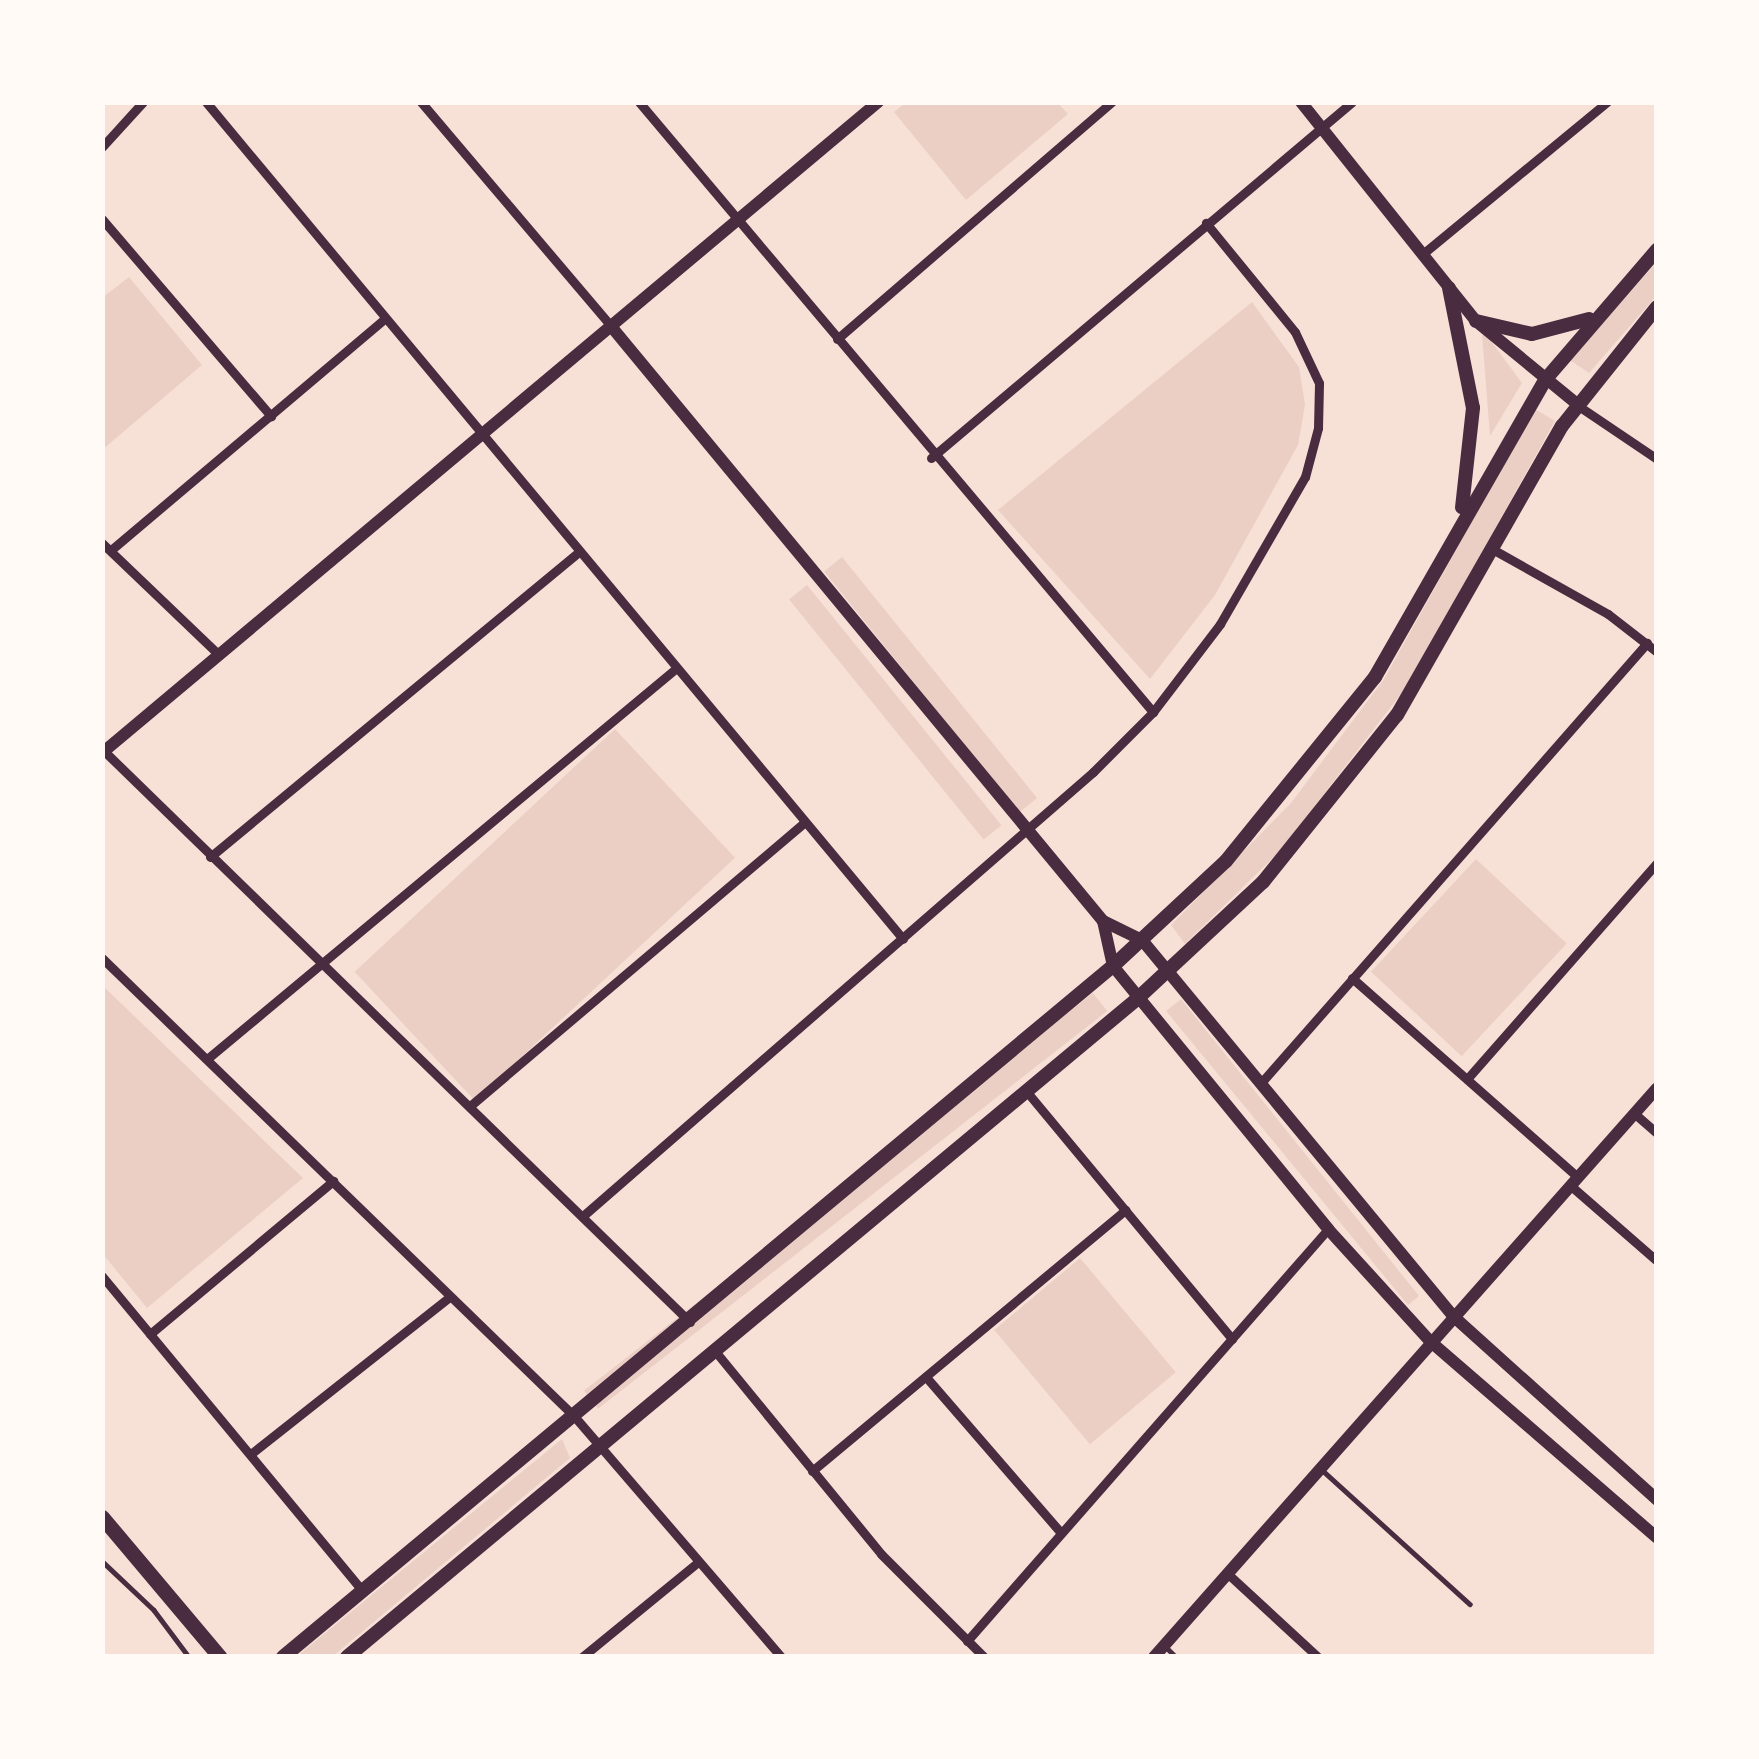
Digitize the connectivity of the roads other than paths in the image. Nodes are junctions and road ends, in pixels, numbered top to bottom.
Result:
1 (143, 102) edge
2 (206, 102) edge
3 (421, 102) edge
4 (878, 102) edge
5 (1112, 102) edge
6 (1301, 102) edge
7 (1352, 102) edge
8 (1607, 102) edge
9 (641, 103) edge
10 (1323, 128) junction
11 (102, 147) edge
12 (740, 218) junction
13 (102, 219) edge
14 (1206, 223) junction
15 (1657, 250) edge
16 (1425, 252) junction
17 (1449, 288) junction
18 (1657, 307) edge
19 (1598, 313) junction
20 (384, 319) junction
21 (1476, 321) junction
22 (610, 325) junction
23 (837, 339) junction
24 (1545, 380) junction
25 (1577, 404) junction
26 (271, 416) junction
27 (481, 436) junction
28 (931, 458) junction
29 (1657, 459) edge
30 (1456, 529) junction
31 (106, 546) edge
32 (1494, 550) junction
33 (576, 554) junction
34 (1646, 643) junction
35 (1657, 652) edge
36 (219, 655) junction
37 (674, 670) junction
38 (1153, 712) junction
39 (103, 751) edge
40 (802, 824) junction
41 (1028, 827) junction
42 (210, 857) junction
43 (1657, 862) edge
44 (1103, 921) junction
45 (903, 939) junction
46 (1142, 940) junction
47 (102, 958) edge
48 (326, 965) junction
49 (1113, 966) junction
50 (1168, 971) junction
51 (1352, 978) junction
52 (1138, 999) junction
53 (207, 1059) junction
54 (1468, 1079) junction
55 (1260, 1084) junction
56 (1657, 1088) edge
57 (1028, 1092) junction
58 (470, 1106) junction
59 (1635, 1114) junction
60 (1657, 1132) edge
61 (333, 1181) junction
62 (1575, 1182) junction
63 (1125, 1210) junction
64 (584, 1215) junction
65 (1328, 1229) junction
66 (1657, 1261) edge
67 (102, 1276) edge
68 (448, 1298) junction
69 (1454, 1316) junction
70 (690, 1322) junction
71 (150, 1334) junction
72 (1232, 1339) junction
73 (1431, 1342) junction
74 (714, 1350) junction
75 (926, 1377) junction
76 (574, 1416) junction
77 (601, 1448) junction
78 (252, 1453) junction
79 (1322, 1469) junction
80 (812, 1471) junction
81 (1657, 1501) edge
82 (102, 1517) edge
83 (1060, 1533) junction
84 (1657, 1538) edge
85 (102, 1562) edge
86 (697, 1562) junction
87 (1228, 1574) junction
88 (363, 1591) junction
89 (1470, 1604) dead end
90 (968, 1641) junction
91 (1159, 1651) edge
92 (189, 1657) edge
93 (220, 1657) edge
94 (283, 1657) edge
95 (347, 1657) edge
96 (583, 1657) edge
97 (781, 1657) edge
98 (984, 1657) edge
99 (1176, 1657) edge
100 (1318, 1657) edge

1 - 11 street
2 - 20 street
3 - 22 street
4 - 12 street
5 - 23 street
6 - 10 street
7 - 10 street
8 - 16 street
9 - 12 street
10 - 14 street
10 - 16 street
12 - 22 street
12 - 23 street
13 - 26 street
14 - 28 street
14 - 38 street
15 - 19 main road
16 - 17 street
17 - 21 street
17 - 30 main road
18 - 25 main road
19 - 21 main road
19 - 24 main road
20 - 26 street
20 - 27 street
21 - 24 street
22 - 27 street
22 - 41 street
23 - 28 street
24 - 25 street
24 - 30 main road
25 - 29 street
25 - 32 main road
26 - 31 street
27 - 33 street
27 - 36 street
28 - 38 street
30 - 46 main road
31 - 36 street
32 - 34 street
32 - 50 main road
33 - 37 street
33 - 42 street
34 - 35 street
34 - 51 street
36 - 39 street
37 - 40 street
37 - 48 street
38 - 41 street
39 - 42 street
40 - 45 street
40 - 58 street
41 - 44 street
41 - 45 street
42 - 48 street
43 - 54 street
44 - 46 street
44 - 49 street
45 - 64 street
46 - 49 main road
46 - 50 street
47 - 53 street
48 - 53 street
48 - 58 street
49 - 52 street
49 - 70 main road
50 - 52 main road
50 - 55 street
51 - 54 street
51 - 55 street
52 - 57 main road
52 - 65 street
53 - 61 street
54 - 62 street
55 - 69 street
56 - 59 street
57 - 63 street
57 - 74 main road
58 - 64 street
59 - 60 street
59 - 62 street
61 - 68 street
61 - 71 street
62 - 66 street
62 - 69 street
63 - 72 street
63 - 75 street
64 - 70 street
65 - 72 street
65 - 73 street
67 - 71 street
68 - 76 street
68 - 78 street
69 - 73 street
69 - 81 street
70 - 76 main road
71 - 78 street
72 - 83 street
73 - 79 street
73 - 84 street
74 - 77 main road
74 - 80 street
75 - 80 street
75 - 83 street
76 - 77 street
76 - 88 main road
77 - 86 street
77 - 95 main road
78 - 88 street
79 - 87 street
79 - 89 lane
80 - 90 street
82 - 93 main road
83 - 90 street
85 - 92 lane
86 - 96 street
86 - 97 street
87 - 91 street
87 - 100 street
88 - 94 main road
90 - 98 street
91 - 99 lane

